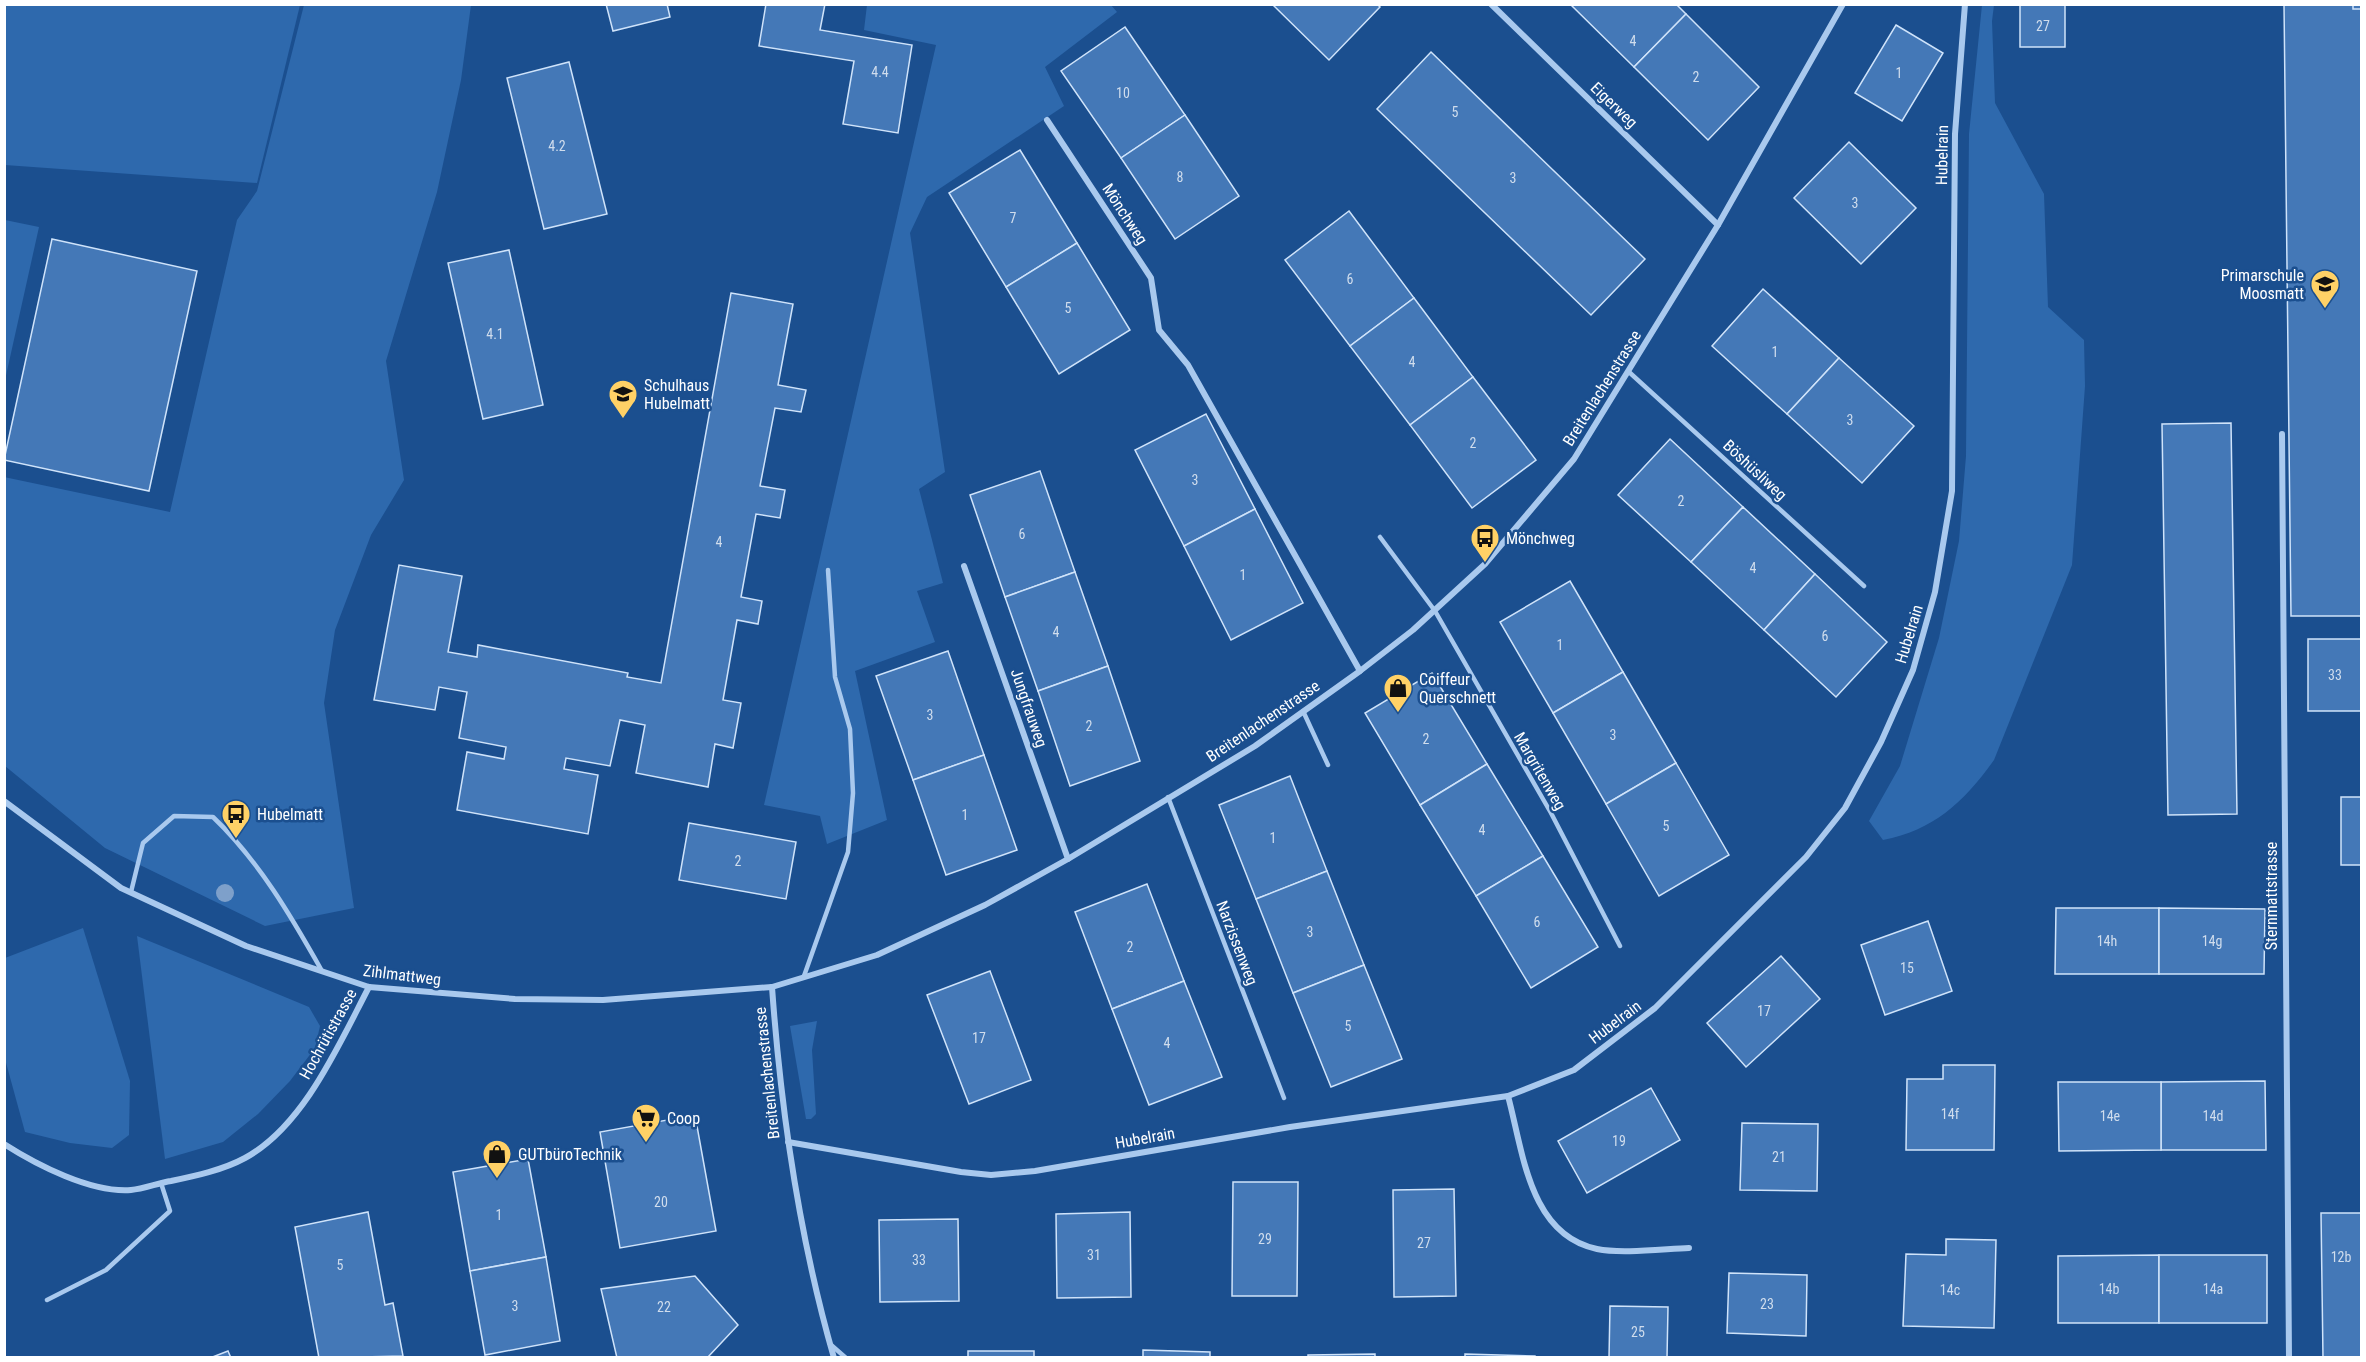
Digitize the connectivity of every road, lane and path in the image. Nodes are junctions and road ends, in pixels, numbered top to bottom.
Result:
1 (1491, 4) edge
2 (1843, 4) edge
3 (1965, 4) edge
4 (1047, 120) dead end
5 (1718, 225) junction
6 (1629, 372) junction
7 (2282, 434) dead end
8 (1380, 537) dead end
9 (964, 566) dead end
10 (828, 570) dead end
11 (1864, 586) dead end
12 (1435, 611) junction
13 (1360, 671) junction
14 (1303, 711) junction
15 (1328, 765) dead end
16 (1168, 797) junction
17 (4, 801) edge
18 (1068, 859) junction
19 (131, 892) junction
20 (1620, 946) dead end
21 (323, 973) junction
22 (804, 976) junction
23 (369, 987) junction
24 (772, 987) junction
25 (1508, 1096) junction
26 (1284, 1098) dead end
27 (788, 1142) junction
28 (4, 1144) edge
29 (160, 1183) junction
30 (1689, 1248) dead end
31 (48, 1300) dead end
32 (830, 1343) junction
33 (834, 1358) edge
34 (846, 1358) edge
35 (2289, 1358) edge

1 - 5 street, Eigerweg
2 - 5 street, Breitenlachenstrasse
3 - 25 street, Hubelrain
4 - 13 street, Mönchweg
5 - 6 street, Breitenlachenstrasse
6 - 11 lane, Böshüsliweg
6 - 12 street, Breitenlachenstrasse
7 - 35 street, Sternmattstrasse
8 - 12 lane, Margritenweg
9 - 18 street, Jungfrauweg
10 - 22 lane
12 - 13 street, Breitenlachenstrasse
12 - 20 lane, Margritenweg
13 - 14 street, Breitenlachenstrasse
14 - 15 lane
14 - 16 street, Breitenlachenstrasse
16 - 18 street, Breitenlachenstrasse
16 - 26 lane, Narzissenweg
17 - 19 street, Zihlmattweg
18 - 22 street, Breitenlachenstrasse
19 - 21 street, Zihlmattweg
19 - 21 lane
21 - 23 street, Zihlmattweg
22 - 24 street, Breitenlachenstrasse
23 - 24 street, Zihlmattweg
23 - 29 street, Hochrütistrasse
24 - 27 street, Breitenlachenstrasse
25 - 27 street, Hubelrain
25 - 30 street
27 - 32 street, Breitenlachenstrasse
28 - 29 street, Hochrütistrasse
29 - 31 lane
32 - 33 street, Breitenlachenstrasse
32 - 34 lane

